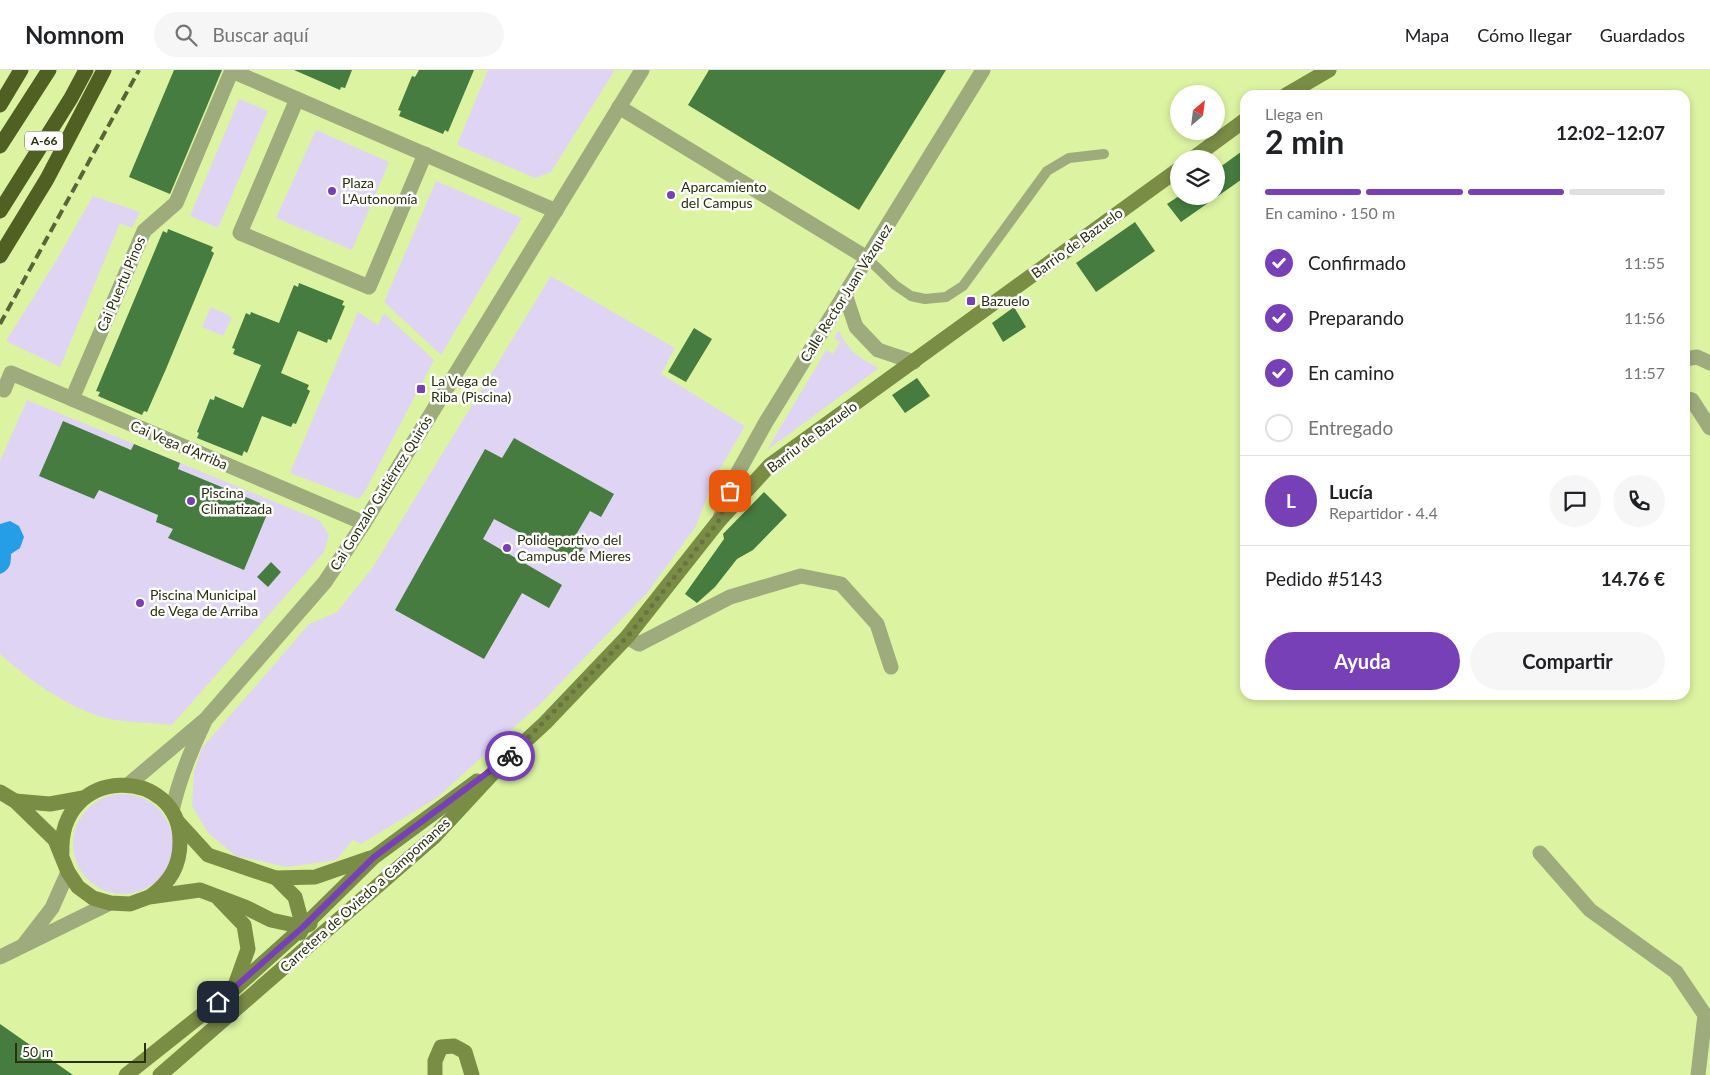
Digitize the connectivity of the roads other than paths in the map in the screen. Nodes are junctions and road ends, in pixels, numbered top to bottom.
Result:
1 (21, 70) edge
2 (49, 70) edge
3 (86, 70) edge
4 (104, 70) edge
5 (232, 70) edge
6 (642, 70) edge
7 (984, 70) edge
8 (1329, 70) edge
9 (1295, 90) edge
10 (297, 99) junction
11 (0, 105) edge
12 (619, 107) junction
13 (1240, 124) edge
14 (0, 146) edge
15 (1204, 150) edge
16 (425, 154) junction
17 (1104, 154) dead end
18 (1170, 176) edge
19 (556, 210) junction
20 (0, 211) edge
21 (0, 256) edge
22 (867, 258) junction
23 (845, 294) junction
24 (1690, 359) edge
25 (914, 362) junction
26 (1710, 363) edge
27 (4, 390) dead end
28 (72, 399) junction
29 (1690, 399) edge
30 (1710, 428) edge
31 (718, 522) junction
32 (364, 523) junction
33 (627, 637) junction
34 (891, 667) dead end
35 (206, 719) junction
36 (506, 759) junction
37 (129, 784) junction
38 (0, 792) edge
39 (83, 798) junction
40 (16, 801) junction
41 (173, 814) junction
42 (1540, 853) dead end
43 (62, 854) junction
44 (374, 857) junction
45 (68, 872) junction
46 (276, 878) junction
47 (385, 881) junction
48 (216, 895) junction
49 (150, 897) junction
50 (110, 904) junction
51 (303, 927) junction
52 (24, 945) junction
53 (0, 957) edge
54 (260, 989) junction
55 (233, 990) junction
56 (186, 1054) junction
57 (126, 1075) edge
58 (160, 1075) edge
59 (179, 1075) edge
60 (435, 1075) edge
61 (472, 1075) edge
62 (1698, 1075) edge

1 - 11 highway
2 - 14 highway, A-66
3 - 20 highway, A-66
4 - 21 highway
5 - 10 street
5 - 28 street, Cai Puertu Pinos
6 - 12 street, Cai Gonzalo Gutiérrez Quirós
7 - 22 street, Calle Rector Juan Vázquez
8 - 9 street
10 - 16 street
10 - 16 street
12 - 19 street, Cai Gonzalo Gutiérrez Quirós
12 - 22 street
13 - 15 street
16 - 19 street
17 - 22 lane
18 - 25 street, Barrio de Bazuelo
19 - 32 street, Cai Gonzalo Gutiérrez Quirós
22 - 23 street, Calle Rector Juan Vázquez
23 - 25 street
23 - 31 street, Calle Rector Juan Vázquez
24 - 26 street
25 - 31 street, Barriu de Bazuelo
27 - 28 street, Cai Vega d'Arriba
28 - 32 street, Cai Vega d'Arriba
29 - 30 street
31 - 33 street
32 - 35 street, Cai Gonzalo Gutiérrez Quirós
33 - 34 street
33 - 36 street
35 - 37 street, Cai Gonzalo Gutiérrez Quirós
35 - 41 street, Cai Gonzalo Gutiérrez Quirós
36 - 44 street, Carretera de Oviedo a Campomanes
36 - 47 street, Carretera de Oviedo a Campomanes
37 - 39 street
37 - 41 street
38 - 40 street
39 - 40 street
39 - 43 street
40 - 43 street
41 - 46 street
41 - 49 street
42 - 62 street
43 - 45 street
44 - 46 street
44 - 51 street, Carretera de Oviedo a Campomanes
45 - 50 street
45 - 52 street
46 - 51 street
47 - 51 street
47 - 54 street, Carretera de Oviedo a Campomanes
48 - 49 street
48 - 51 street
48 - 55 street
49 - 50 street
50 - 52 street
51 - 54 street
51 - 55 street, Carretera de Oviedo a Campomanes
52 - 53 street
54 - 56 street, Carretera de Oviedo a Campomanes
55 - 56 street
55 - 57 street, Carretera de Oviedo a Campomanes
56 - 58 street, Carretera de Oviedo a Campomanes
56 - 59 street
60 - 61 street

